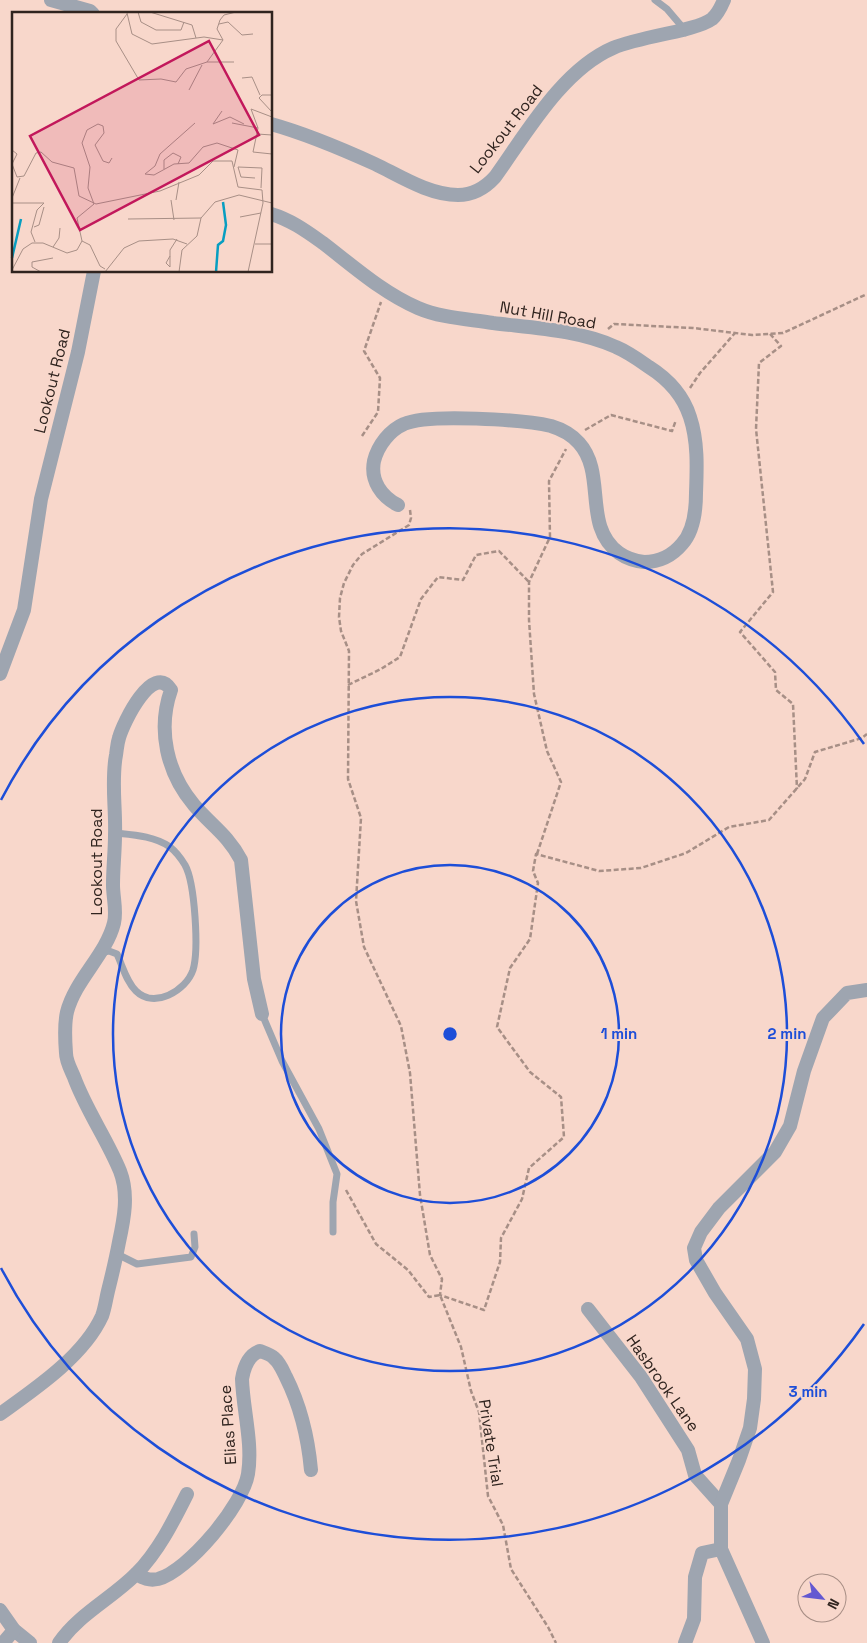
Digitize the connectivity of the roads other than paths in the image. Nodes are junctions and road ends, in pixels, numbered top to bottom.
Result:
1 (51, 0) edge
2 (655, 0) edge
3 (724, 0) edge
4 (91, 12) edge
5 (684, 29) junction
6 (272, 124) edge
7 (272, 214) edge
8 (94, 272) edge
9 (398, 505) road end
10 (0, 674) edge
11 (116, 833) junction
12 (98, 955) junction
13 (867, 990) edge
14 (262, 1014) joint
15 (333, 1232) dead end
16 (194, 1234) dead end
17 (117, 1254) junction
18 (588, 1309) dead end
19 (0, 1414) edge
20 (311, 1470) dead end
21 (187, 1494) dead end
22 (722, 1504) junction
23 (721, 1549) junction
24 (136, 1574) junction
25 (0, 1610) edge
26 (14, 1630) junction
27 (3, 1643) edge
28 (30, 1643) edge
29 (59, 1643) edge
30 (684, 1643) edge
31 (763, 1643) edge

1 - 4 street
2 - 5 lane
3 - 5 street, Lookout Road
5 - 6 street, Lookout Road
7 - 9 street, Nut Hill Road
8 - 10 street, Lookout Road
11 - 12 street, Lookout Road
11 - 12 lane
11 - 14 street, Lookout Road
12 - 17 street, Lookout Road
13 - 22 street
14 - 15 lane
16 - 17 lane
17 - 19 street, Lookout Road
18 - 22 street, Hasbrook Lane
20 - 24 street, Elias Place
21 - 24 street
22 - 23 street
23 - 30 street
23 - 31 street
24 - 29 street
25 - 26 street
26 - 27 street
26 - 28 street

